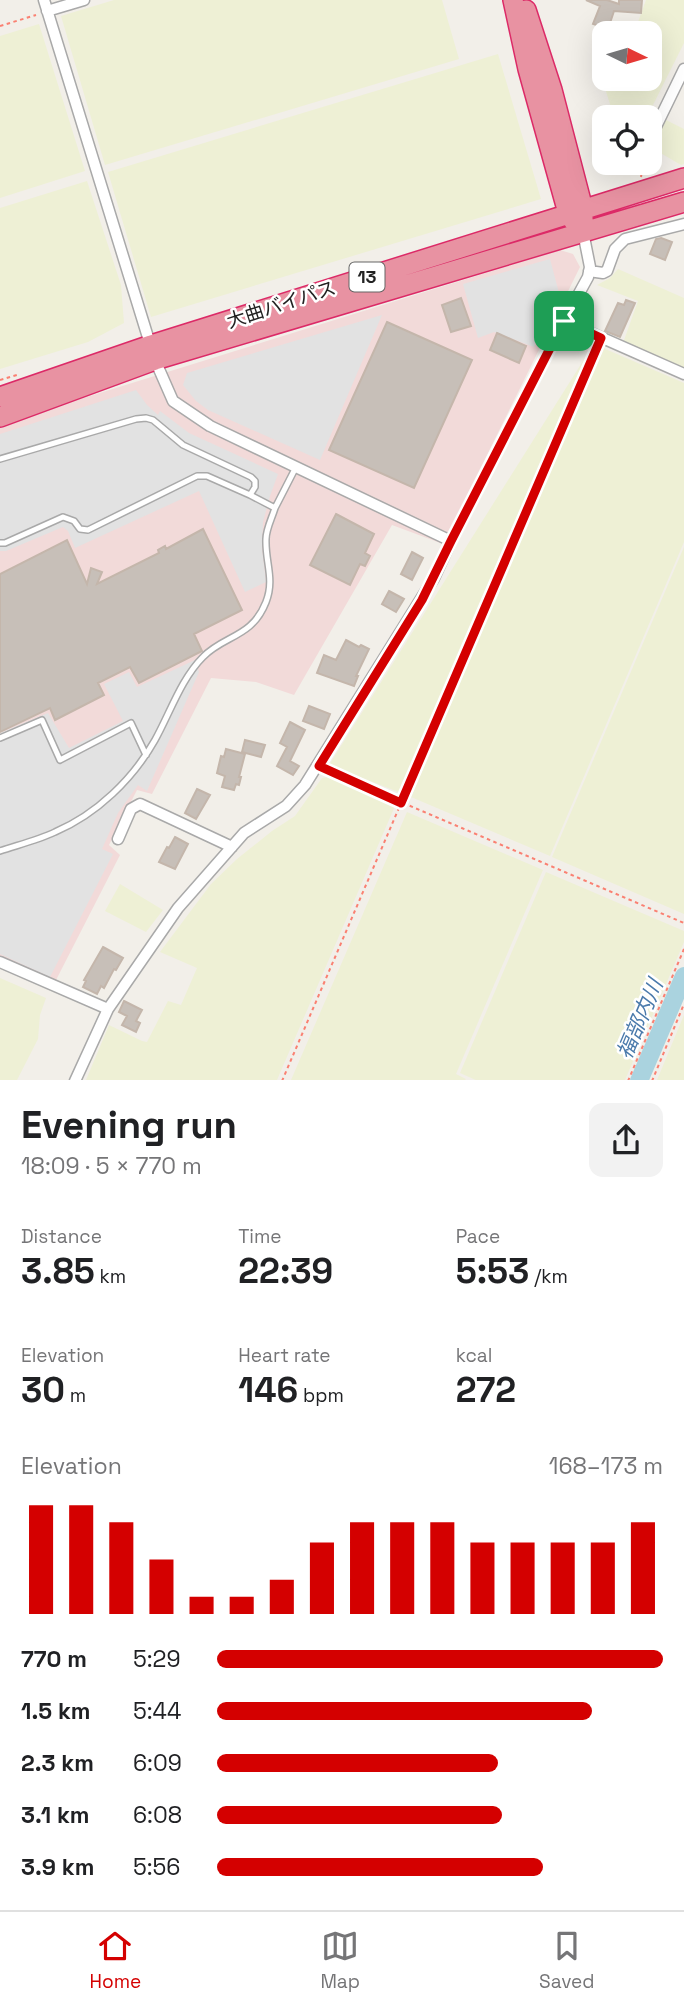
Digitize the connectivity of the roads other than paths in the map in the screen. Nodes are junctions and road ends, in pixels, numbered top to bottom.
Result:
1 (84, 0) edge
2 (513, 0) edge
3 (522, 0) edge
4 (46, 6) edge
5 (684, 69) edge
6 (662, 114) edge
7 (684, 178) edge
8 (684, 202) edge
9 (575, 211) junction
10 (684, 224) edge
11 (583, 232) junction
12 (589, 271) junction
13 (564, 321) junction
14 (153, 353) junction
15 (684, 374) edge
16 (0, 397) edge
17 (0, 417) edge
18 (0, 459) edge
19 (296, 467) junction
20 (250, 495) junction
21 (275, 508) junction
22 (451, 541) junction
23 (0, 543) edge
24 (0, 738) edge
25 (146, 755) junction
26 (118, 839) dead end
27 (232, 847) junction
28 (0, 851) edge
29 (0, 962) edge
30 (108, 1009) junction
31 (75, 1080) edge

1 - 4 street
2 - 9 highway
3 - 9 highway
4 - 14 street
5 - 6 street
7 - 9 highway, 大曲バイパス / 13
8 - 11 highway, 大曲バイパス / 13
9 - 11 highway
9 - 14 highway, 大曲バイパス / 13
10 - 12 street
11 - 12 street
11 - 14 highway, 大曲バイパス / 13
12 - 13 street
13 - 15 street
13 - 22 street
14 - 16 highway, 大曲バイパス / 13
14 - 17 highway, 大曲バイパス / 13
14 - 19 street
18 - 20 lane
19 - 21 lane
19 - 22 street
20 - 21 lane
20 - 23 lane
21 - 25 lane
22 - 27 street
24 - 25 lane
25 - 28 lane
26 - 27 street
27 - 30 street
29 - 30 street
30 - 31 street

